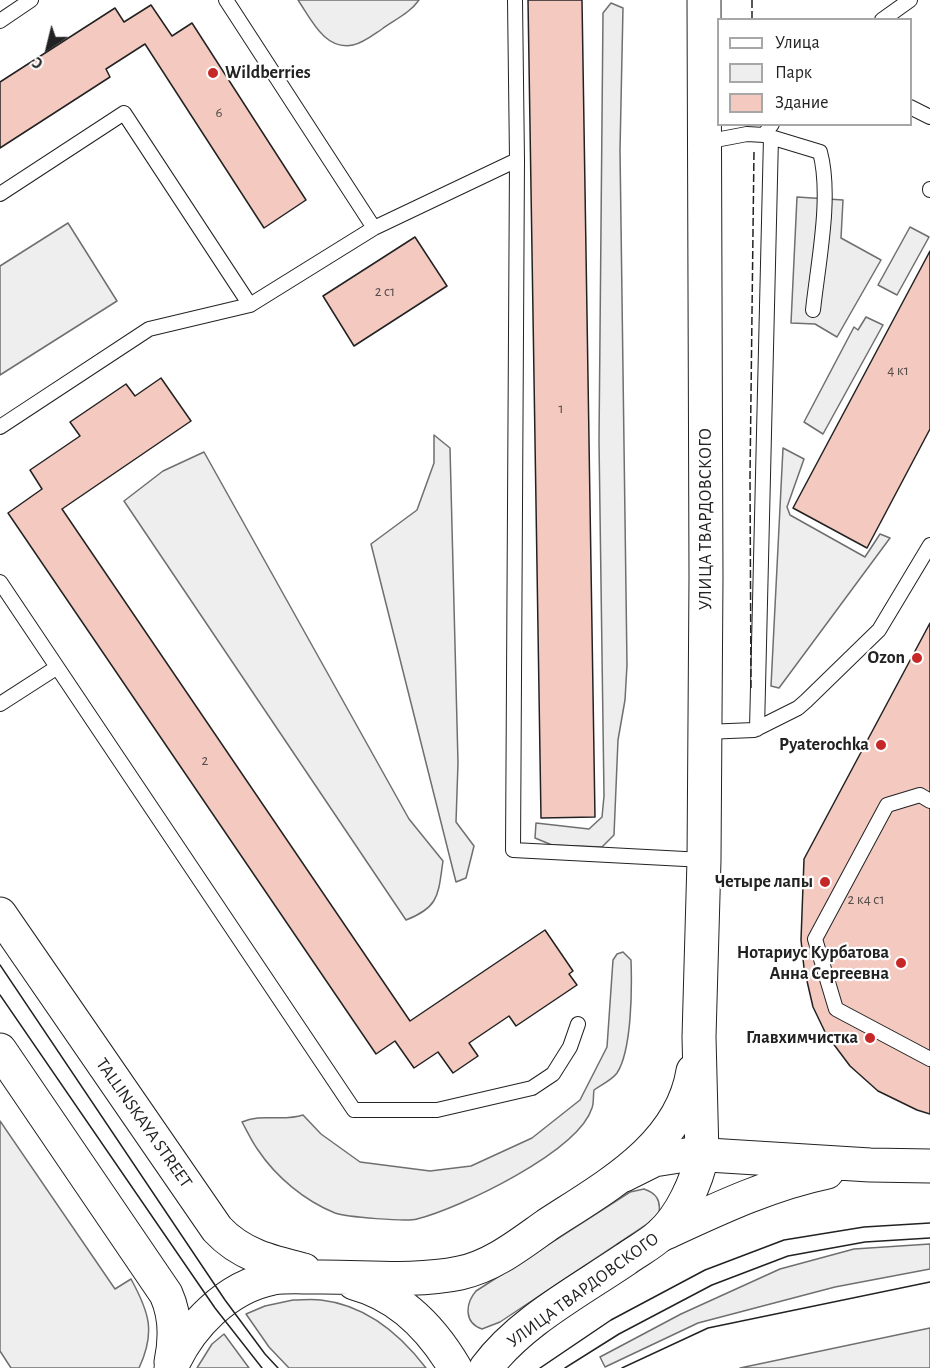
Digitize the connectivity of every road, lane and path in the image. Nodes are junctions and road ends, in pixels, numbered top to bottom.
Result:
1 (31, 0) edge
2 (226, 0) edge
3 (515, 0) edge
4 (704, 0) edge
5 (910, 0) edge
6 (885, 18) edge
7 (0, 21) edge
8 (912, 108) edge
9 (930, 117) edge
10 (769, 132) edge
11 (705, 142) junction
12 (517, 160) junction
13 (0, 194) edge
14 (374, 228) junction
15 (250, 305) junction
16 (813, 310) dead end
17 (0, 427) edge
18 (930, 546) edge
19 (0, 582) edge
20 (56, 668) junction
21 (0, 704) edge
22 (758, 729) junction
23 (705, 732) junction
24 (930, 801) edge
25 (704, 860) junction
26 (0, 914) edge
27 (578, 1024) dead end
28 (699, 1037) junction
29 (0, 1050) edge
30 (930, 1059) edge
31 (702, 1155) junction
32 (870, 1165) junction
33 (930, 1166) edge
34 (620, 1177) junction
35 (661, 1235) junction
36 (330, 1276) junction
37 (170, 1368) edge
38 (455, 1368) edge
39 (486, 1368) edge

1 - 7 lane
2 - 14 lane
3 - 12 lane
4 - 11 main road, УЛИЦА ТВАРДОВСКОГО
5 - 6 lane
8 - 9 lane
10 - 11 lane
10 - 16 lane
10 - 22 lane
11 - 23 main road, УЛИЦА ТВАРДОВСКОГО
12 - 14 lane
12 - 25 lane
13 - 15 lane
14 - 15 lane
15 - 17 lane
18 - 22 lane
19 - 20 lane
20 - 21 lane
20 - 27 lane
22 - 23 lane
23 - 25 main road, УЛИЦА ТВАРДОВСКОГО
24 - 30 lane
25 - 28 main road, УЛИЦА ТВАРДОВСКОГО
26 - 36 main road, TALLINSKAYA STREET
28 - 31 main road, УЛИЦА ТВАРДОВСКОГО
28 - 34 main road, УЛИЦА ТВАРДОВСКОГО
29 - 37 main road, TALLINSKAYA STREET
31 - 32 main road
31 - 34 main road
31 - 35 main road, УЛИЦА ТВАРДОВСКОГО
32 - 33 main road
32 - 35 main road
34 - 36 main road, УЛИЦА ТВАРДОВСКОГО
35 - 39 main road, УЛИЦА ТВАРДОВСКОГО
36 - 37 main road, TALLINSKAYA STREET
36 - 38 main road, TALLINSKAYA STREET

